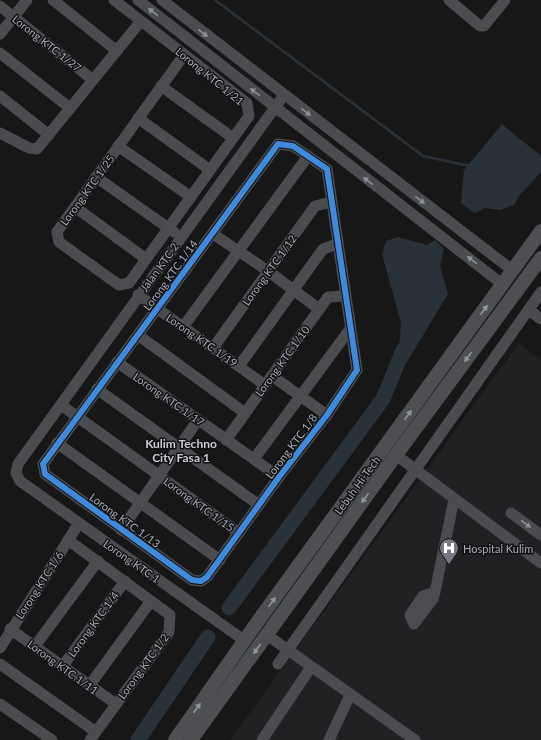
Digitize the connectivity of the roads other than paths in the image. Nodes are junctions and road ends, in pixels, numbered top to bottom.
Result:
1 (27, 0) edge
2 (53, 0) edge
3 (114, 0) edge
4 (138, 0) edge
5 (162, 0) edge
6 (505, 0) edge
7 (452, 1) edge
8 (0, 6) edge
9 (14, 17) junction
10 (141, 21) junction
11 (0, 34) edge
12 (116, 51) junction
13 (0, 53) edge
14 (184, 55) junction
15 (93, 80) junction
16 (161, 86) junction
17 (284, 95) junction
18 (0, 96) edge
19 (274, 107) junction
20 (70, 108) junction
21 (138, 118) junction
22 (1, 135) edge
23 (49, 135) junction
24 (233, 138) junction
25 (118, 146) junction
26 (308, 156) junction
27 (210, 170) junction
28 (96, 177) junction
29 (191, 197) junction
30 (331, 202) junction
31 (75, 207) junction
32 (168, 228) junction
33 (541, 231) edge
34 (213, 234) junction
35 (180, 237) junction
36 (337, 244) junction
37 (238, 252) junction
38 (541, 258) edge
39 (146, 259) junction
40 (512, 270) junction
41 (268, 271) junction
42 (502, 284) junction
43 (293, 290) junction
44 (541, 292) edge
45 (138, 295) junction
46 (345, 296) junction
47 (158, 309) junction
48 (319, 309) junction
49 (529, 310) junction
50 (541, 319) edge
51 (183, 327) junction
52 (350, 328) junction
53 (138, 335) junction
54 (214, 348) junction
55 (118, 362) junction
56 (239, 366) junction
57 (268, 380) junction
58 (97, 389) junction
59 (301, 395) junction
60 (61, 405) junction
61 (245, 413) junction
62 (327, 415) junction
63 (77, 416) junction
64 (198, 420) junction
65 (226, 440) junction
66 (57, 443) junction
67 (180, 448) junction
68 (398, 458) junction
69 (254, 459) junction
70 (160, 476) junction
71 (279, 477) junction
72 (20, 481) joint
73 (454, 499) junction
74 (140, 503) junction
75 (259, 505) junction
76 (511, 513) dead end
77 (79, 523) junction
78 (121, 530) junction
79 (239, 533) junction
80 (541, 535) edge
81 (68, 540) junction
82 (220, 560) junction
83 (98, 561) junction
84 (541, 563) edge
85 (125, 581) junction
86 (435, 592) dead end
87 (151, 601) junction
88 (10, 629) junction
89 (267, 635) junction
90 (245, 641) junction
91 (35, 646) junction
92 (0, 648) edge
93 (288, 649) junction
94 (0, 664) edge
95 (278, 664) dead end
96 (62, 666) junction
97 (311, 667) junction
98 (89, 686) junction
99 (350, 695) junction
100 (0, 704) edge
101 (116, 704) junction
102 (93, 736) edge
103 (52, 740) edge
104 (175, 740) edge
105 (191, 740) edge
106 (262, 740) edge
107 (329, 740) edge
108 (415, 740) edge

1 - 9 street
2 - 12 street
3 - 10 street, Lorong KTC 1/21
19 -> 4 street
5 -> 17 street
6 - 7 street
8 - 9 street, Lorong KTC 1/27
9 - 11 street
9 - 15 street, Lorong KTC 1/27
10 - 12 street
10 - 14 street, Lorong KTC 1/21
12 - 15 street
13 - 20 street
14 - 16 street, Lorong KTC 1/25
14 - 24 street, Lorong KTC 1/21
15 - 20 street
16 - 21 street, Lorong KTC 1/25
16 - 24 street
17 - 19 street, Jalan KTC 2
17 -> 40 street
18 - 23 street
19 - 35 street, Jalan KTC 2
42 -> 19 street
20 - 23 street
21 - 25 street, Lorong KTC 1/25
21 - 27 street
22 - 23 street
24 - 27 street, Lorong KTC 1/21
25 - 28 street, Lorong KTC 1/25
25 - 29 street
26 - 30 street
26 - 34 street, Lorong KTC 1/14
26 - 37 street
27 - 29 street, Lorong KTC 1/21
28 - 31 street, Lorong KTC 1/25
28 - 32 street
29 - 32 street, Lorong KTC 1/21
30 - 36 street
30 - 41 street, Lorong KTC 1/12
31 - 39 street
31 - 39 street, Lorong KTC 1/25
32 - 35 street
32 - 39 street, Lorong KTC 1/25
33 - 40 main road, Lebuh Hi-Tech
34 - 37 street
34 - 47 street, Lorong KTC 1/14
35 - 45 street, Jalan KTC 2
36 - 43 street
36 - 46 street
37 - 41 street
37 - 51 street
38 -> 68 main road, Lebuh Hi-Tech
40 - 42 main road, Lebuh Hi-Tech
41 - 43 street
41 - 54 street, Lorong KTC 1/12
68 -> 42 main road, Lebuh Hi-Tech
43 - 48 street
43 - 56 street
44 - 49 street
45 - 47 street, Lorong KTC 1/19
45 - 60 street, Jalan KTC 2
46 - 48 street, Lorong KTC 1/10
46 - 52 street
47 - 51 street, Lorong KTC 1/19
47 - 53 street, Lorong KTC 1/14
48 - 57 street, Lorong KTC 1/10
49 - 50 street
49 - 68 street
51 - 54 street, Lorong KTC 1/19
52 - 59 street
52 - 62 street, Lorong KTC 1/8
53 - 55 street, Lorong KTC 1/14
53 - 61 street
54 - 56 street, Lorong KTC 1/19
55 - 58 street, Lorong KTC 1/14
55 - 64 street, Lorong KTC 1/17
56 - 57 street, Lorong KTC 1/19
57 - 59 street, Lorong KTC 1/19
57 - 61 street, Lorong KTC 1/10
58 - 63 street, Lorong KTC 1/14
58 - 67 street
59 - 62 street, Lorong KTC 1/19
59 - 69 street
60 - 63 street, Lorong KTC 1/15
60 - 72 street, Jalan KTC 2
61 - 65 street, Lorong KTC 1/10
62 - 71 street, Lorong KTC 1/8
63 - 66 street, Lorong KTC 1/13
63 - 70 street, Lorong KTC 1/15
64 - 65 street, Lorong KTC 1/17
64 - 67 street
65 - 69 street, Lorong KTC 1/17
66 - 74 street
66 - 78 street, Lorong KTC 1/13
67 - 70 street
67 - 75 street
68 - 73 street
68 -> 89 main road, Lebuh Hi-Tech
90 -> 68 main road, Lebuh Hi-Tech
68 - 93 street
69 - 71 street, Lorong KTC 1/17
70 - 74 street
70 - 79 street, Lorong KTC 1/15
71 - 75 street, Lorong KTC 1/8
72 - 77 street, Lorong KTC 1
73 - 84 street
73 - 86 street
74 - 78 street
74 - 82 street
75 - 79 street, Lorong KTC 1/8
76 -> 80 street
77 - 81 street, Lorong KTC 1/6
77 - 90 street, Lorong KTC 1
78 - 82 street, Lorong KTC 1/13
79 - 82 street, Lorong KTC 1/13
81 - 83 street, Lorong KTC 1/2
81 - 88 street, Lorong KTC 1/6
83 - 85 street, Lorong KTC 1/2
83 - 91 street
85 - 87 street, Lorong KTC 1/2
85 - 96 street, Lorong KTC 1/4
87 - 98 street
87 - 101 street, Lorong KTC 1/2
88 - 91 street, Lorong KTC 1/11
88 - 92 street, Lorong KTC 1/6
89 - 93 street
89 -> 105 main road, Lebuh Hi-Tech
104 -> 90 main road, Lebuh Hi-Tech
91 - 96 street, Lorong KTC 1/11
93 - 95 street
93 - 97 street
94 - 102 street
96 - 98 street, Lorong KTC 1/11
97 - 99 street
97 - 106 street
98 - 101 street, Lorong KTC 1/11
99 - 107 street
99 - 108 street
100 - 103 street
101 - 102 street, Lorong KTC 1/2

